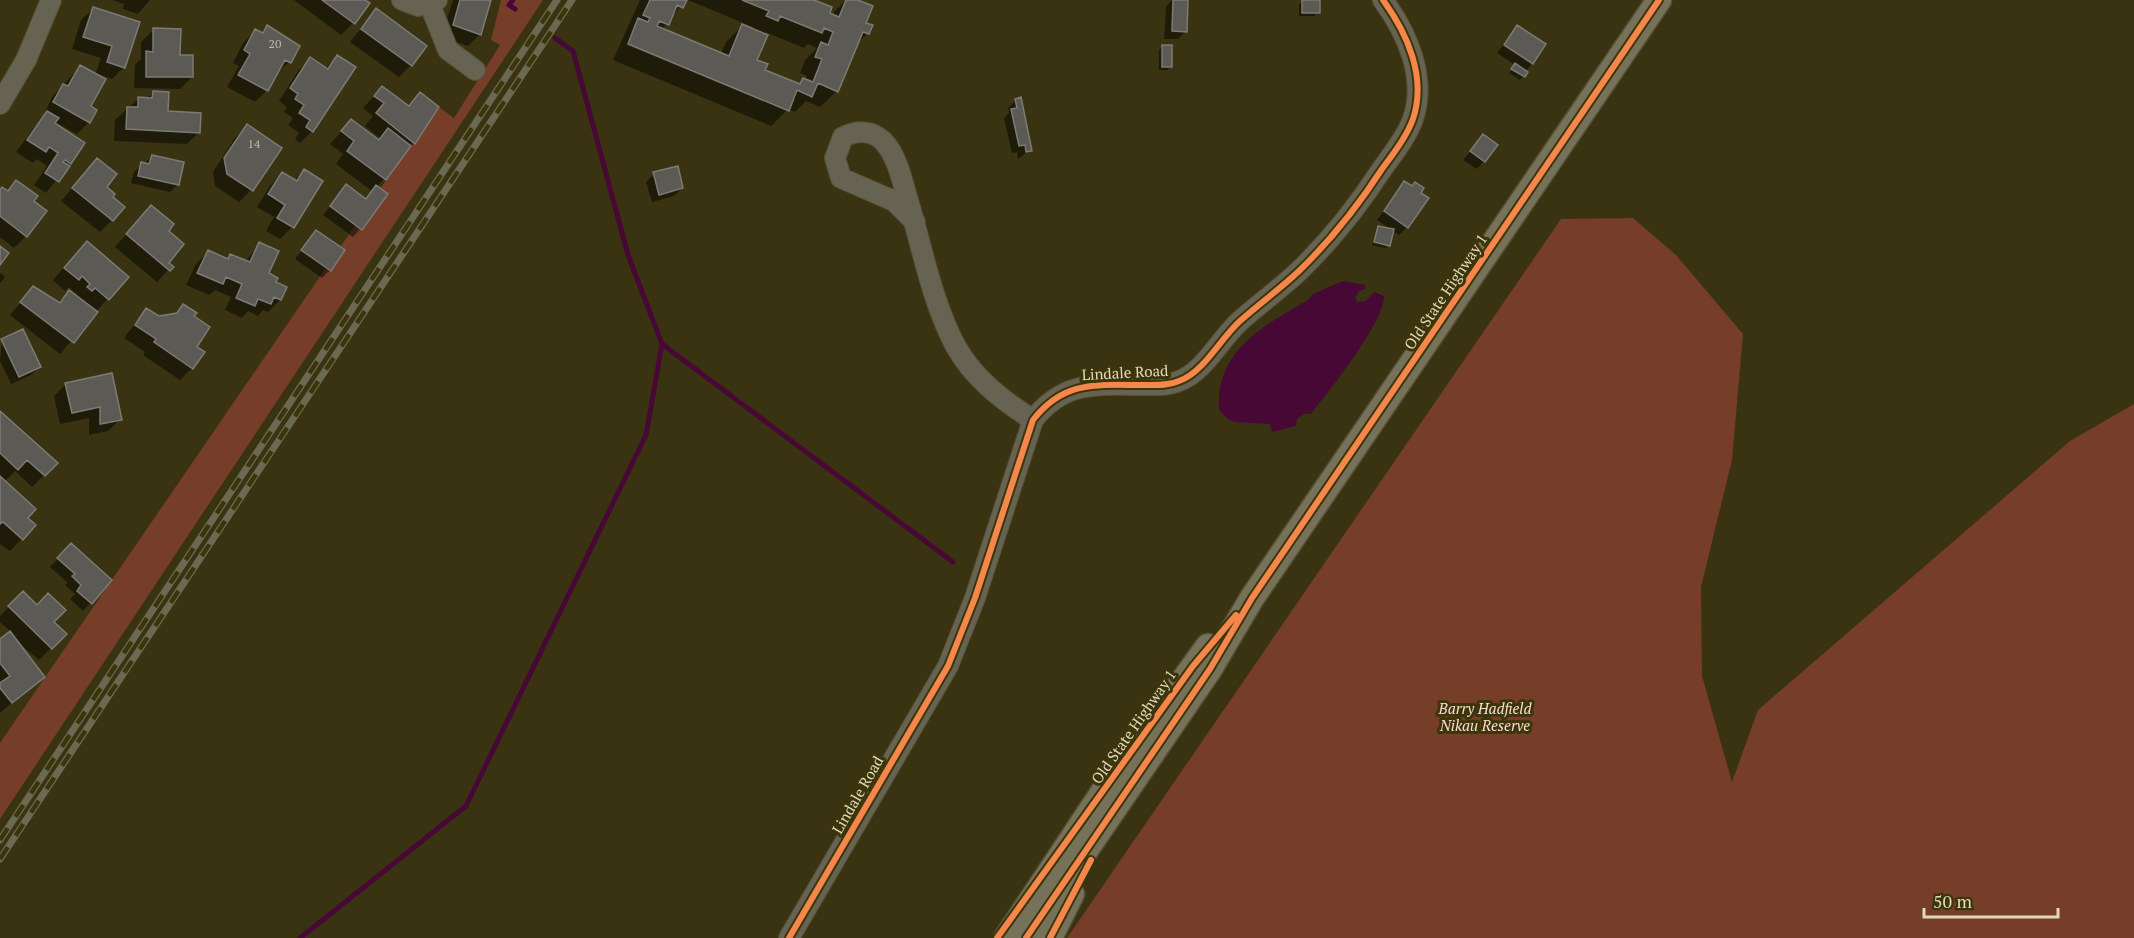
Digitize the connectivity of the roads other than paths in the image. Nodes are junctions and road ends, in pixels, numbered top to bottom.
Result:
1 (51, 0) edge
2 (402, 0) edge
3 (1383, 0) edge
4 (1659, 0) edge
5 (433, 2) edge
6 (475, 70) dead end
7 (0, 104) edge
8 (915, 222) junction
9 (1033, 420) junction
10 (1252, 598) junction
11 (1128, 791) junction
12 (1090, 811) junction
13 (789, 938) edge
14 (997, 938) edge
15 (1006, 938) edge
16 (1026, 938) edge
17 (1050, 938) edge

1 - 7 street
2 - 5 street
3 - 9 street, Lindale Road
4 - 10 main road, Old State Highway 1
5 - 6 street
8 - 8 street
8 - 9 street
9 - 13 street, Lindale Road
10 - 11 main road, Old State Highway 1
10 - 12 main road, Old State Highway 1
11 - 16 main road, Old State Highway 1
11 - 17 main road
12 - 14 main road
12 - 15 main road, Old State Highway 1

